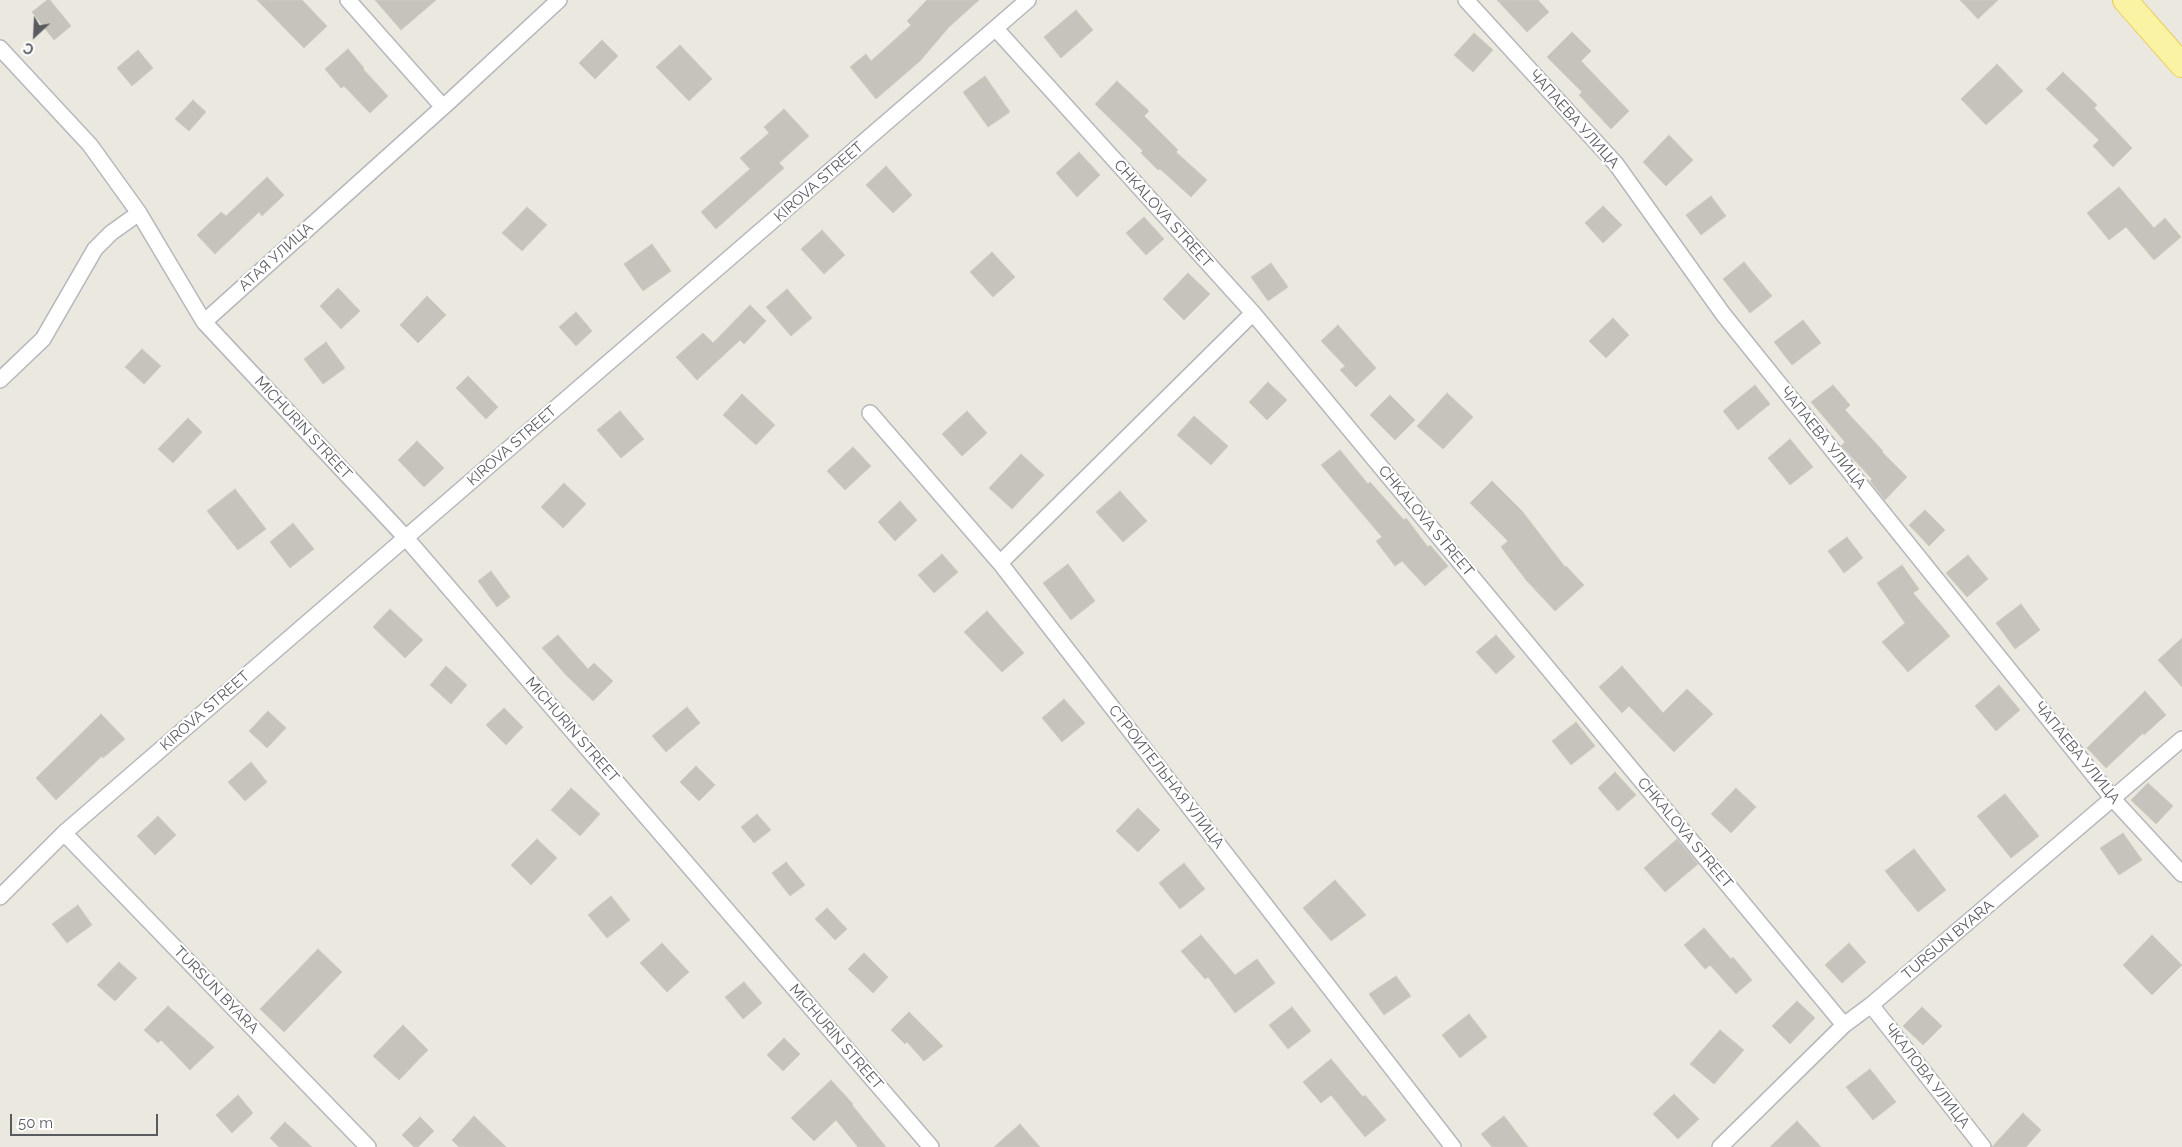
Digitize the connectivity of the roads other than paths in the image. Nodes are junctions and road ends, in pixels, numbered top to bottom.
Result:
1 (348, 0) edge
2 (559, 0) edge
3 (1028, 0) edge
4 (1466, 0) edge
5 (2125, 0) edge
6 (996, 29) junction
7 (0, 48) edge
8 (2182, 65) edge
9 (443, 107) junction
10 (139, 213) junction
11 (1253, 313) junction
12 (204, 322) junction
13 (0, 380) edge
14 (870, 413) dead end
15 (406, 538) junction
16 (1000, 563) junction
17 (2182, 739) edge
18 (2113, 799) junction
19 (64, 833) junction
20 (2182, 874) edge
21 (0, 897) edge
22 (1871, 1005) junction
23 (1844, 1025) junction
24 (368, 1147) edge
25 (931, 1147) edge
26 (1453, 1147) edge
27 (1720, 1147) edge
28 (1983, 1147) edge

1 - 9 street
2 - 9 street, АТАЯ УЛИЦА
3 - 6 street, KIROVA STREET
4 - 18 street, ЧАПАЕВА УЛИЦА
5 - 8 main road
6 - 11 street, CHKALOVA STREET
6 - 15 street, KIROVA STREET
7 - 10 street
9 - 12 street, АТАЯ УЛИЦА
10 - 12 street
10 - 13 street
11 - 16 street
11 - 23 street, CHKALOVA STREET
12 - 15 street, MICHURIN STREET
14 - 16 street, СТРОИТЕЛЬНАЯ УЛИЦА
15 - 19 street, KIROVA STREET
15 - 25 street, MICHURIN STREET
16 - 26 street, СТРОИТЕЛЬНАЯ УЛИЦА
17 - 18 street, TURSUN BYARA
18 - 20 street, ЧАПАЕВА УЛИЦА
18 - 22 street, TURSUN BYARA
19 - 21 street, KIROVA STREET
19 - 24 street, TURSUN BYARA
22 - 23 street, TURSUN BYARA
22 - 28 street, ЧКАЛОВА УЛИЦА
23 - 27 street, TURSUN BYARA

